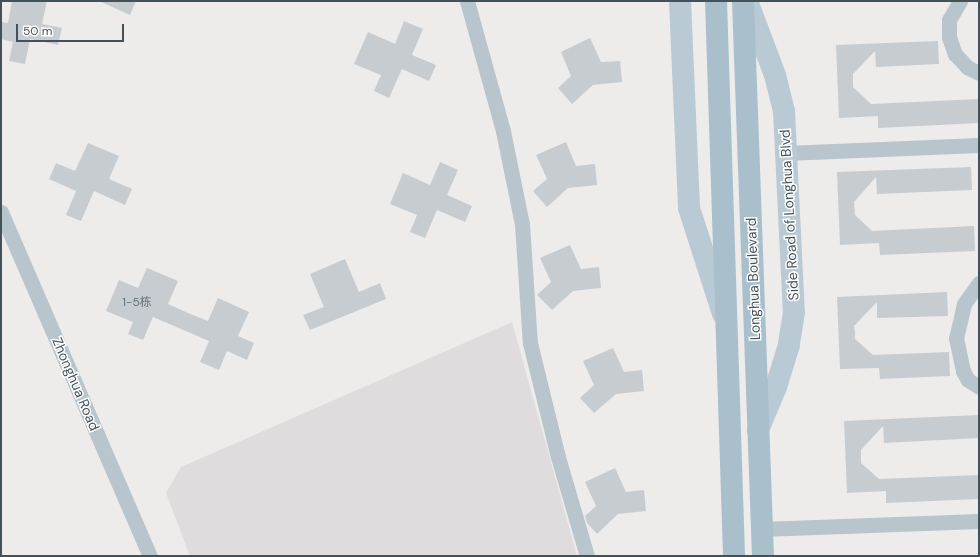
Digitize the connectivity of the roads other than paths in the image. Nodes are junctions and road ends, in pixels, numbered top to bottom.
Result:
1 (467, 1) edge
2 (680, 1) edge
3 (716, 1) edge
4 (743, 1) edge
5 (747, 1) edge
6 (960, 1) edge
7 (979, 73) edge
8 (979, 145) edge
9 (786, 153) junction
10 (1, 212) edge
11 (979, 284) edge
12 (726, 322) junction
13 (979, 387) edge
14 (758, 430) junction
15 (979, 521) edge
16 (762, 529) junction
17 (150, 556) edge
18 (587, 556) edge
19 (734, 556) edge
20 (763, 556) edge

1 - 18 street
2 - 12 main road
3 - 12 main road, Longhua Boulevard
4 - 14 main road, Longhua Boulevard
5 - 9 main road, Side Road of Longhua Blvd
6 - 7 street
8 - 9 street
9 - 14 main road, Side Road of Longhua Blvd
10 - 17 street, Zhonghua Road
11 - 13 street
12 - 19 main road, Longhua Boulevard
14 - 16 main road, Longhua Boulevard
15 - 16 street
16 - 20 main road, Longhua Boulevard

